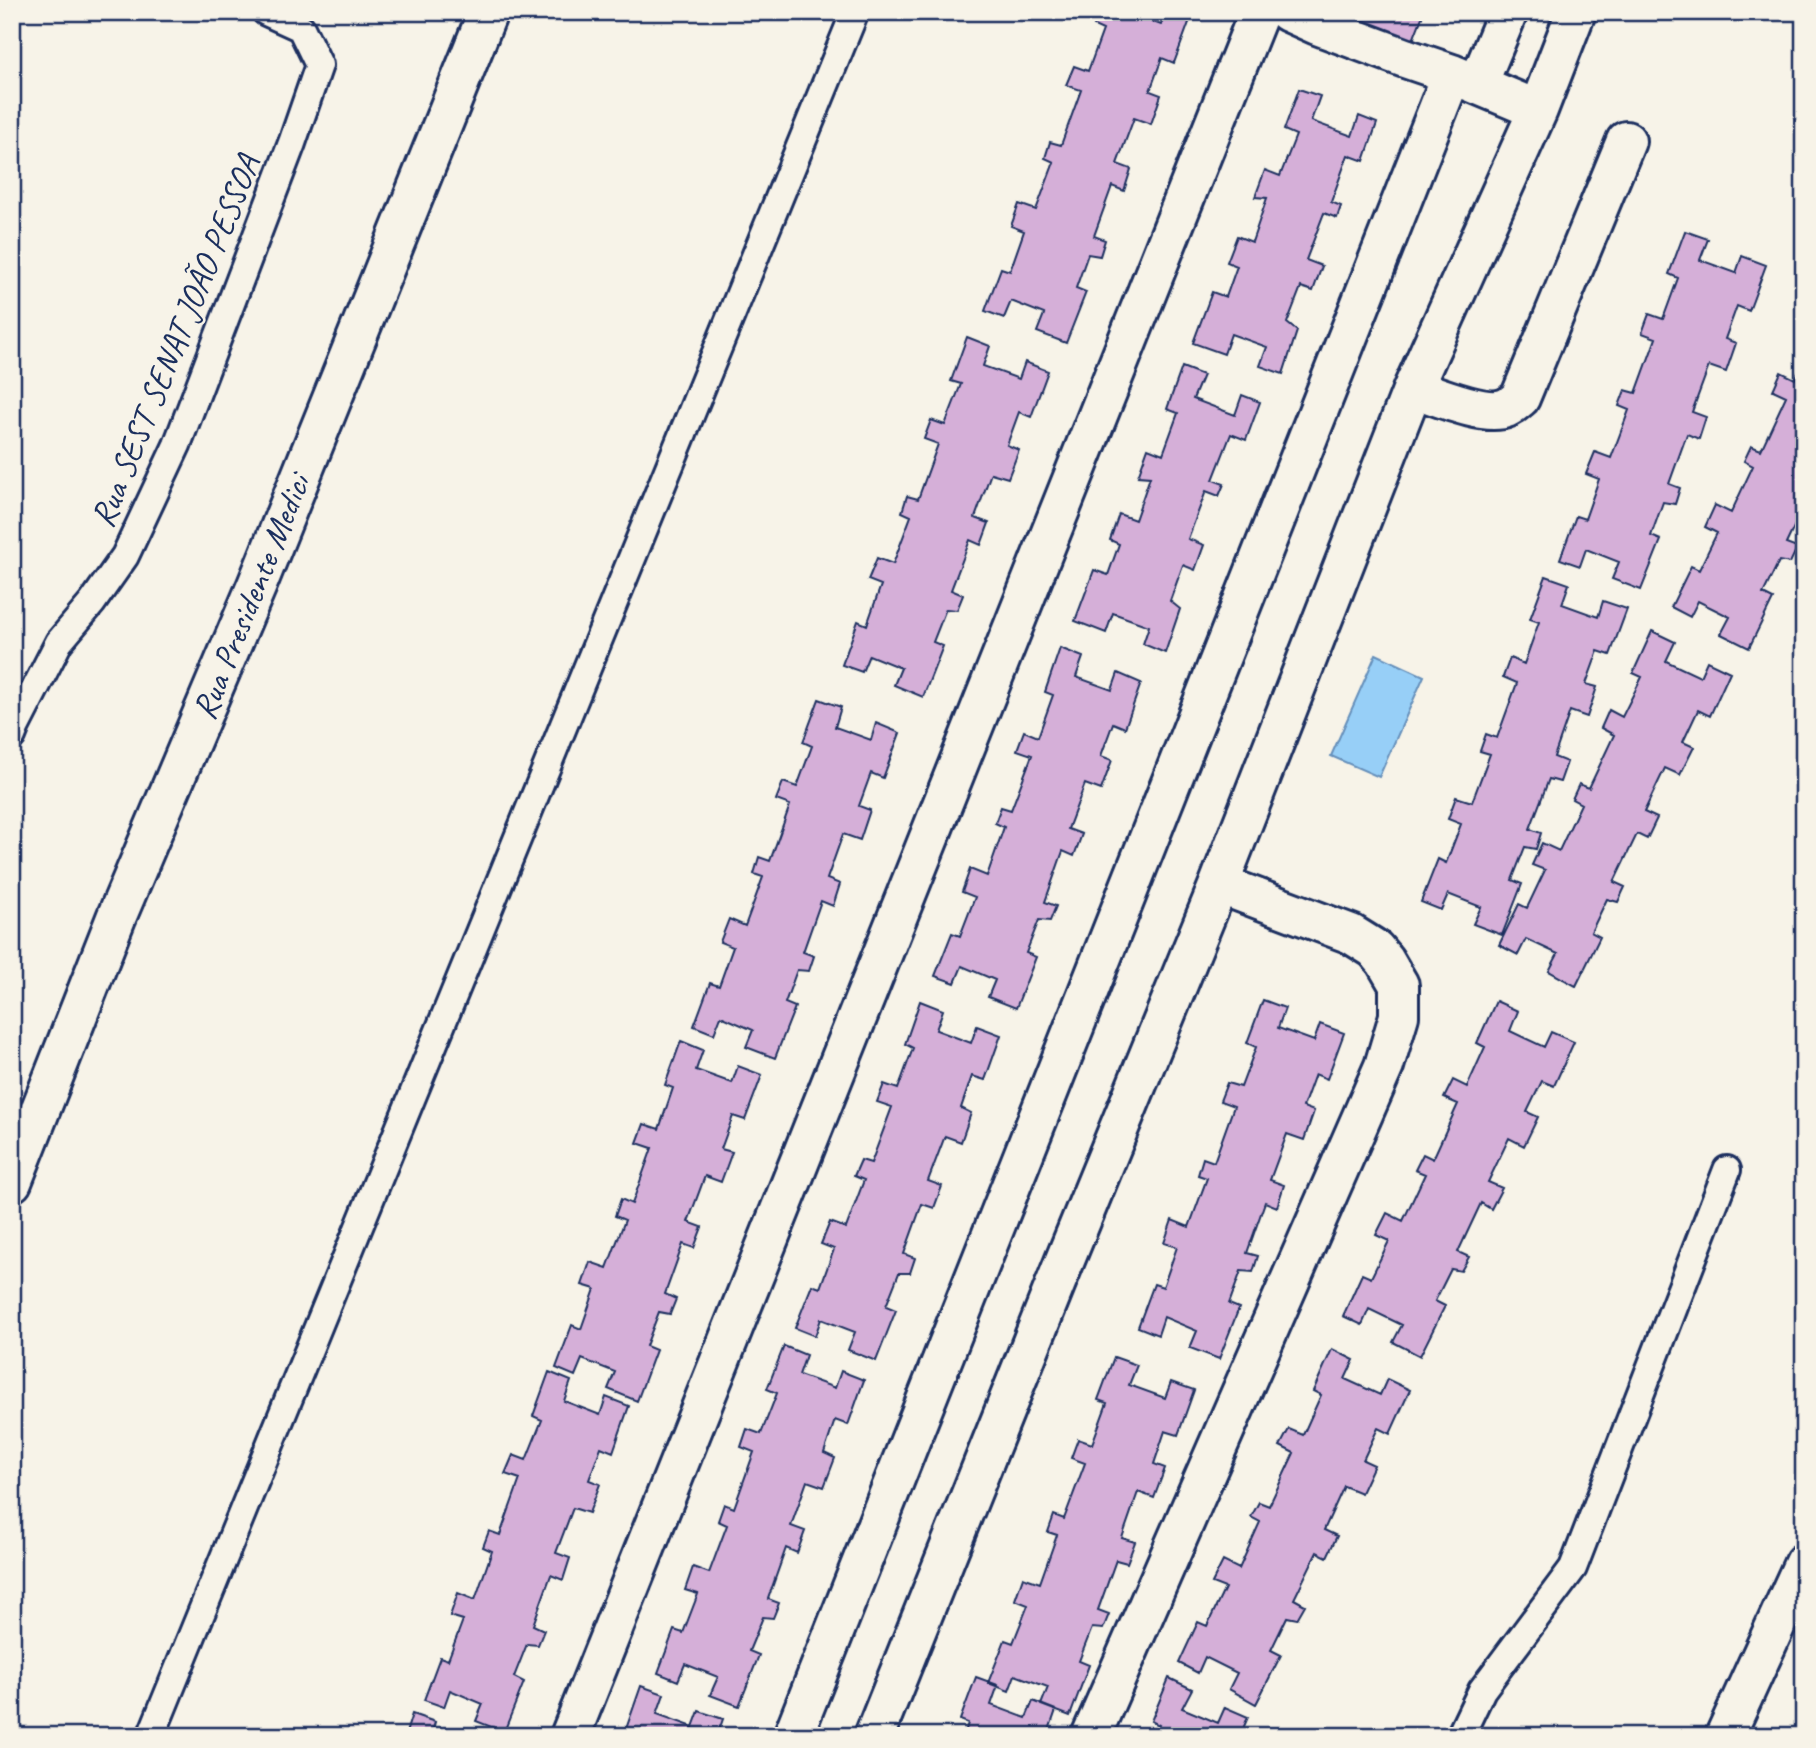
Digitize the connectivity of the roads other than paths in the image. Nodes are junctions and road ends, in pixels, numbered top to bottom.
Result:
1 (266, 12) edge
2 (488, 12) edge
3 (855, 12) edge
4 (1259, 12) edge
5 (1288, 12) edge
6 (1508, 12) edge
7 (1576, 12) edge
8 (1465, 79) junction
9 (1538, 110) junction
10 (1626, 141) dead end
11 (1413, 388) junction
12 (13, 729) edge
13 (1219, 884) junction
14 (1727, 1170) dead end
15 (12, 1182) edge
16 (1804, 1563) edge
17 (151, 1736) edge
18 (570, 1736) edge
19 (793, 1736) edge
20 (874, 1736) edge
21 (1091, 1736) edge
22 (1460, 1736) edge
23 (1725, 1736) edge

1 - 12 lane, Rua SEST SENAT JOÃO PESSOA
2 - 15 street, Rua Presidente Medici
3 - 17 lane
4 - 18 street
5 - 8 street
6 - 8 street
7 - 9 street
8 - 9 street
8 - 19 street
9 - 11 street
10 - 11 street
11 - 13 street
13 - 20 street
13 - 21 street
14 - 22 lane
16 - 23 street

